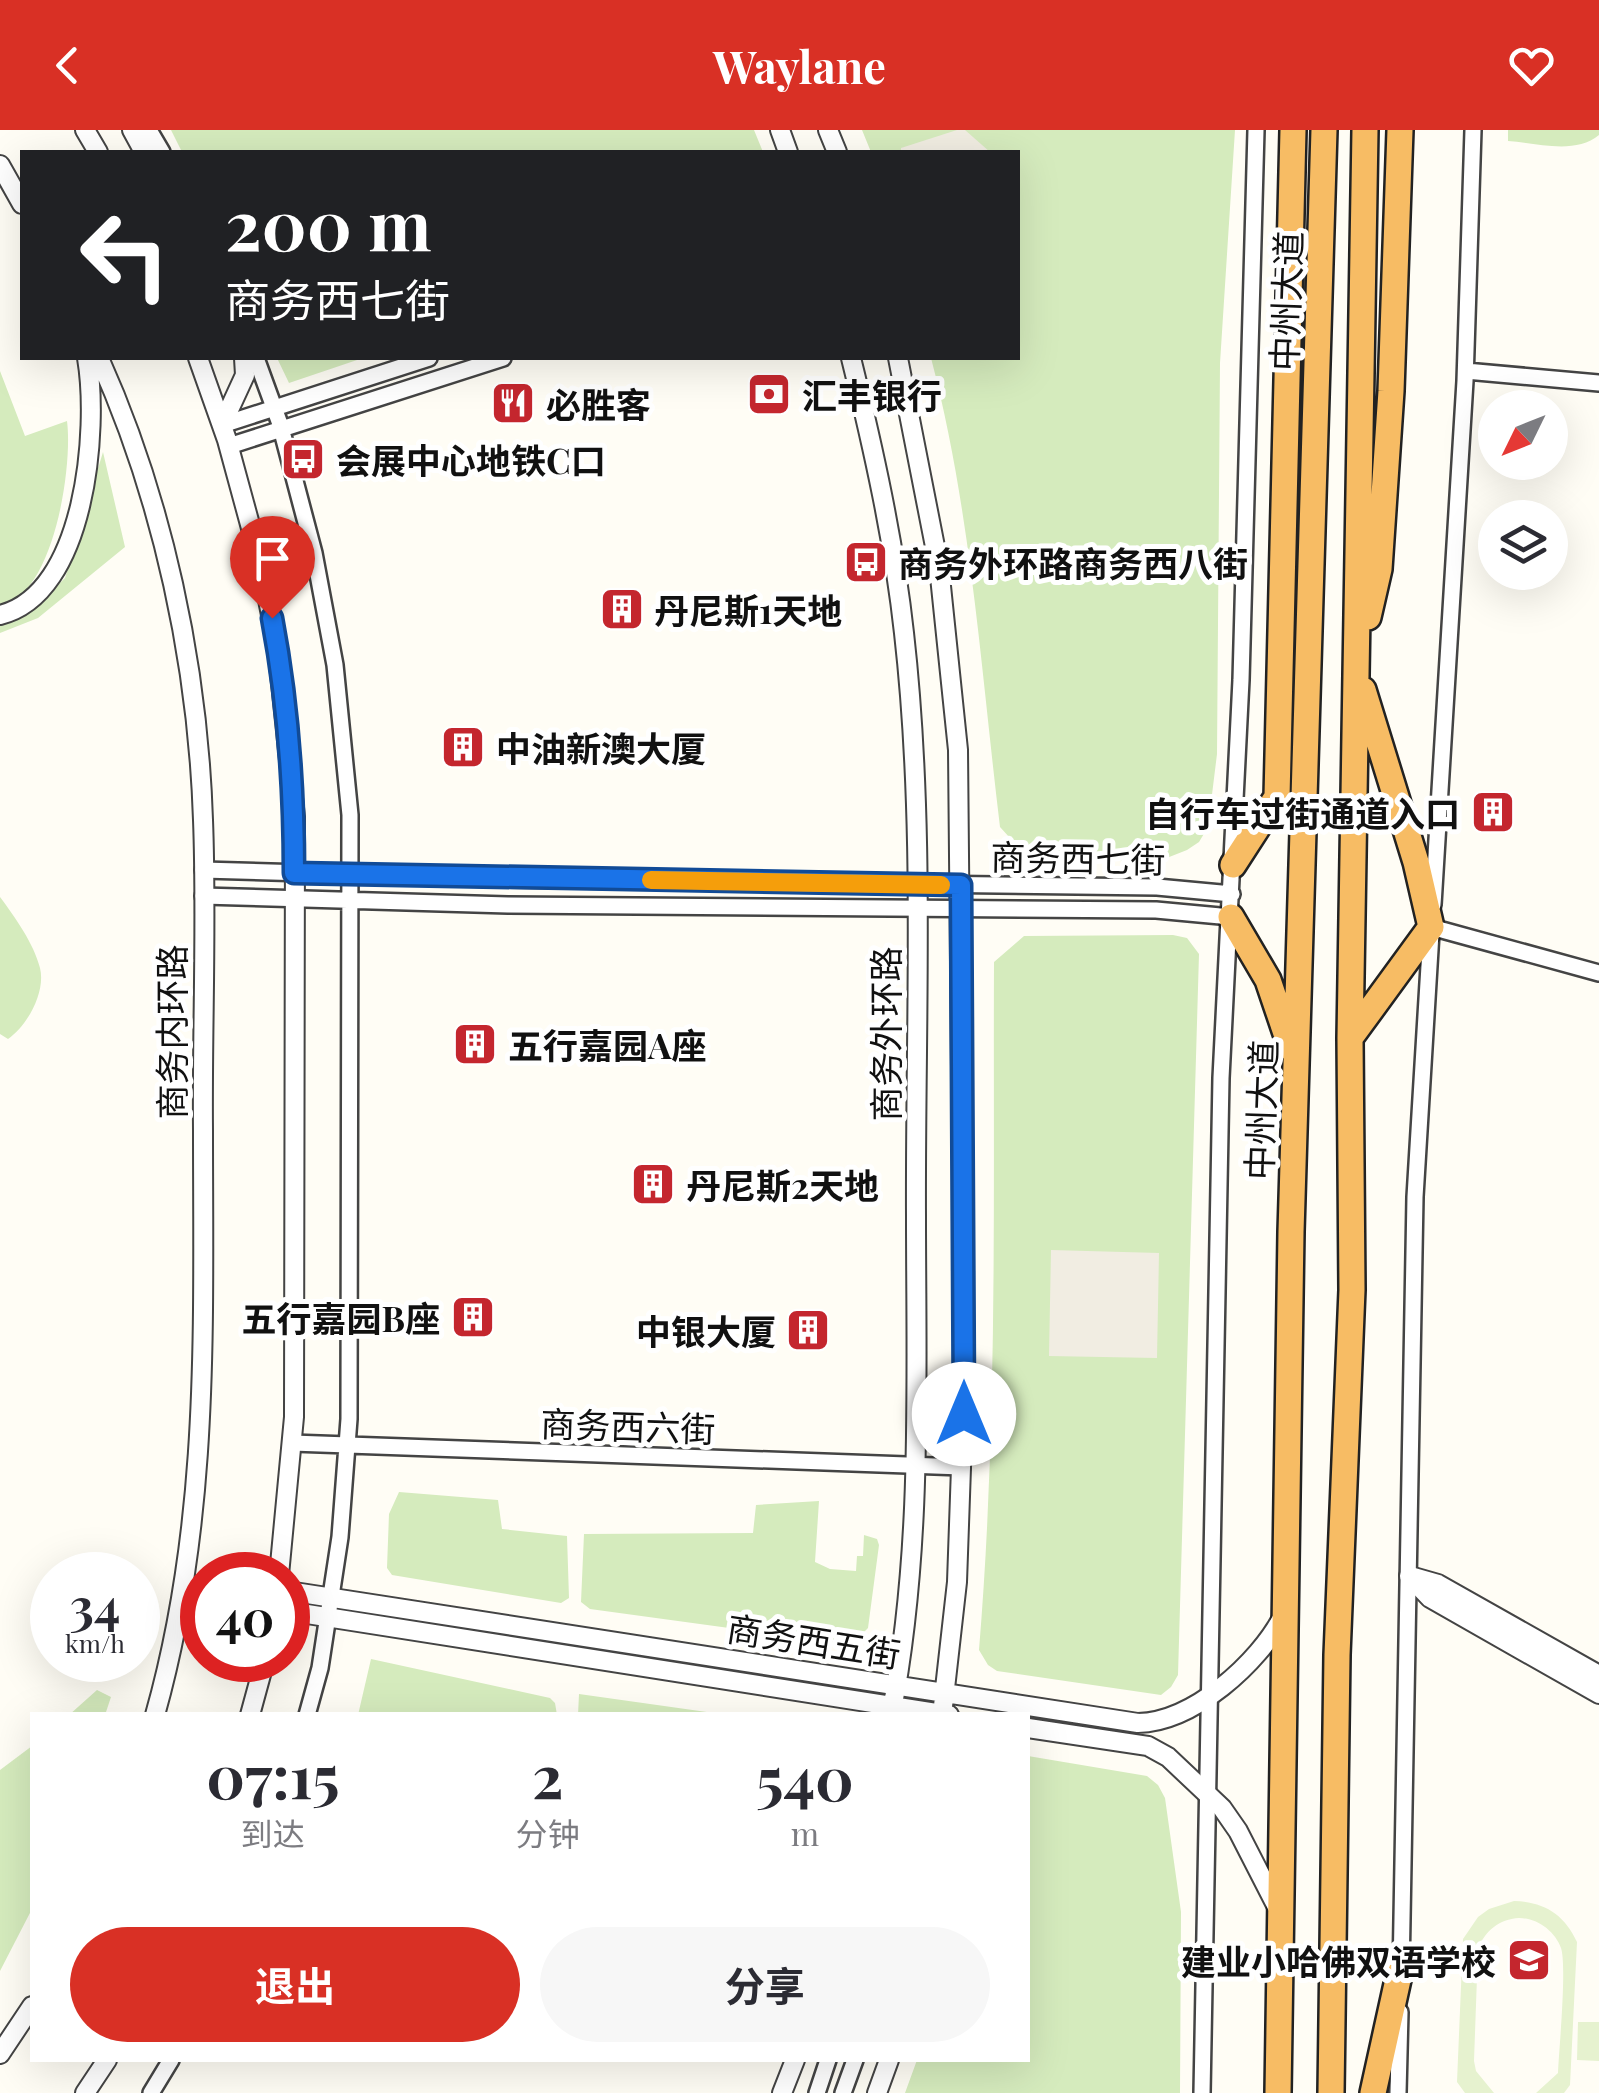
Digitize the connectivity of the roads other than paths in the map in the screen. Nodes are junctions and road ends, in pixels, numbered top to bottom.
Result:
1 (1256, 130) edge
2 (1292, 130) edge
3 (1324, 130) edge
4 (1365, 130) edge
5 (1400, 130) edge
6 (1473, 130) edge
7 (0, 166) edge
8 (20, 201) edge
9 (87, 360) edge
10 (101, 360) edge
11 (199, 360) edge
12 (244, 360) edge
13 (257, 360) edge
14 (424, 360) edge
15 (497, 360) edge
16 (851, 360) edge
17 (898, 360) edge
18 (1466, 371) junction
19 (1599, 383) edge
20 (274, 408) junction
21 (222, 425) junction
22 (281, 429) junction
23 (229, 446) junction
24 (0, 615) edge
25 (1356, 666) junction
26 (1233, 865) junction
27 (203, 870) junction
28 (294, 873) junction
29 (349, 874) junction
30 (916, 884) junction
31 (961, 885) junction
32 (203, 896) junction
33 (294, 899) junction
34 (349, 900) junction
35 (1231, 905) junction
36 (916, 908) junction
37 (962, 908) junction
38 (1431, 927) junction
39 (1599, 973) edge
40 (1350, 1038) junction
41 (1296, 1064) junction
42 (292, 1443) junction
43 (348, 1445) junction
44 (917, 1466) junction
45 (962, 1467) junction
46 (192, 1552) edge
47 (280, 1552) edge
48 (1408, 1576) junction
49 (310, 1600) edge
50 (329, 1607) junction
51 (310, 1609) edge
52 (1286, 1611) junction
53 (180, 1622) edge
54 (1599, 1675) edge
55 (259, 1682) edge
56 (897, 1686) junction
57 (1599, 1694) edge
58 (1208, 1695) junction
59 (944, 1711) edge
60 (156, 1712) edge
61 (251, 1712) edge
62 (308, 1712) edge
63 (893, 1712) edge
64 (1030, 1716) edge
65 (1030, 1728) edge
66 (1206, 1792) junction
67 (1282, 1918) junction
68 (1401, 1966) junction
69 (30, 2009) edge
70 (0, 2054) edge
71 (106, 2062) edge
72 (170, 2062) edge
73 (794, 2062) edge
74 (827, 2062) edge
75 (854, 2062) edge
76 (888, 2062) edge
77 (85, 2093) edge
78 (151, 2093) edge
79 (782, 2093) edge
80 (816, 2093) edge
81 (843, 2093) edge
82 (877, 2093) edge
83 (1202, 2093) edge
84 (1278, 2093) edge
85 (1331, 2093) edge
86 (1373, 2093) edge
87 (1398, 2093) edge

1 - 26 street
2 - 26 highway
3 - 41 highway, 中州大道
4 - 25 highway
5 - 25 highway
6 - 18 street
7 - 8 street
9 - 24 street
10 - 27 street, 商务内环路
11 - 21 street
12 - 21 street
13 - 20 street
14 - 20 street
15 - 22 street
16 - 30 street, 商务外环路
17 - 31 street
18 - 19 street
18 - 38 street
20 - 21 street
20 - 22 street
21 - 23 street
22 - 23 street
22 - 29 street
23 - 28 street
25 - 38 highway
25 - 40 highway
26 - 35 street
27 - 28 street, 商务西七街
27 - 32 street, 商务内环路
28 - 29 street, 商务西七街
28 - 33 street
29 - 30 street, 商务西七街
29 - 34 street
30 - 31 street, 商务西七街
30 - 36 street, 商务外环路
31 - 35 street, 商务西七街
31 - 37 street
32 - 33 street, 商务西七街
32 - 46 street, 商务内环路
33 - 34 street, 商务西七街
33 - 42 street
34 - 36 street, 商务西七街
34 - 43 street
35 - 37 street, 商务西七街
35 - 41 highway
35 - 58 street
36 - 37 street, 商务西七街
36 - 44 street, 商务外环路
37 - 45 street
38 - 39 street
38 - 40 highway
38 - 48 street
40 - 85 highway
41 - 52 highway, 中州大道
42 - 43 street, 商务西六街
42 - 47 street
43 - 44 street, 商务西六街
43 - 50 street
44 - 45 street, 商务西六街
44 - 56 street, 商务外环路
45 - 59 street
48 - 54 street
48 - 57 street
48 - 68 street
49 - 50 street, 商务西五街
50 - 51 street, 商务西五街
50 - 56 street, 商务西五街
50 - 62 street
50 - 63 street, 商务西五街
52 - 58 street, 商务西五街
52 - 67 highway, 中州大道
53 - 60 street, 商务内环路
55 - 61 street
56 - 59 street, 商务西五街
56 - 63 street, 商务外环路
58 - 64 street, 商务西五街
58 - 66 street
59 - 63 street, 商务西五街
65 - 66 street
66 - 67 street
66 - 83 street
67 - 84 highway, 中州大道
68 - 86 highway
68 - 87 street
69 - 70 street
71 - 77 street
72 - 78 street
73 - 79 street
74 - 80 street
75 - 81 street
76 - 82 street

